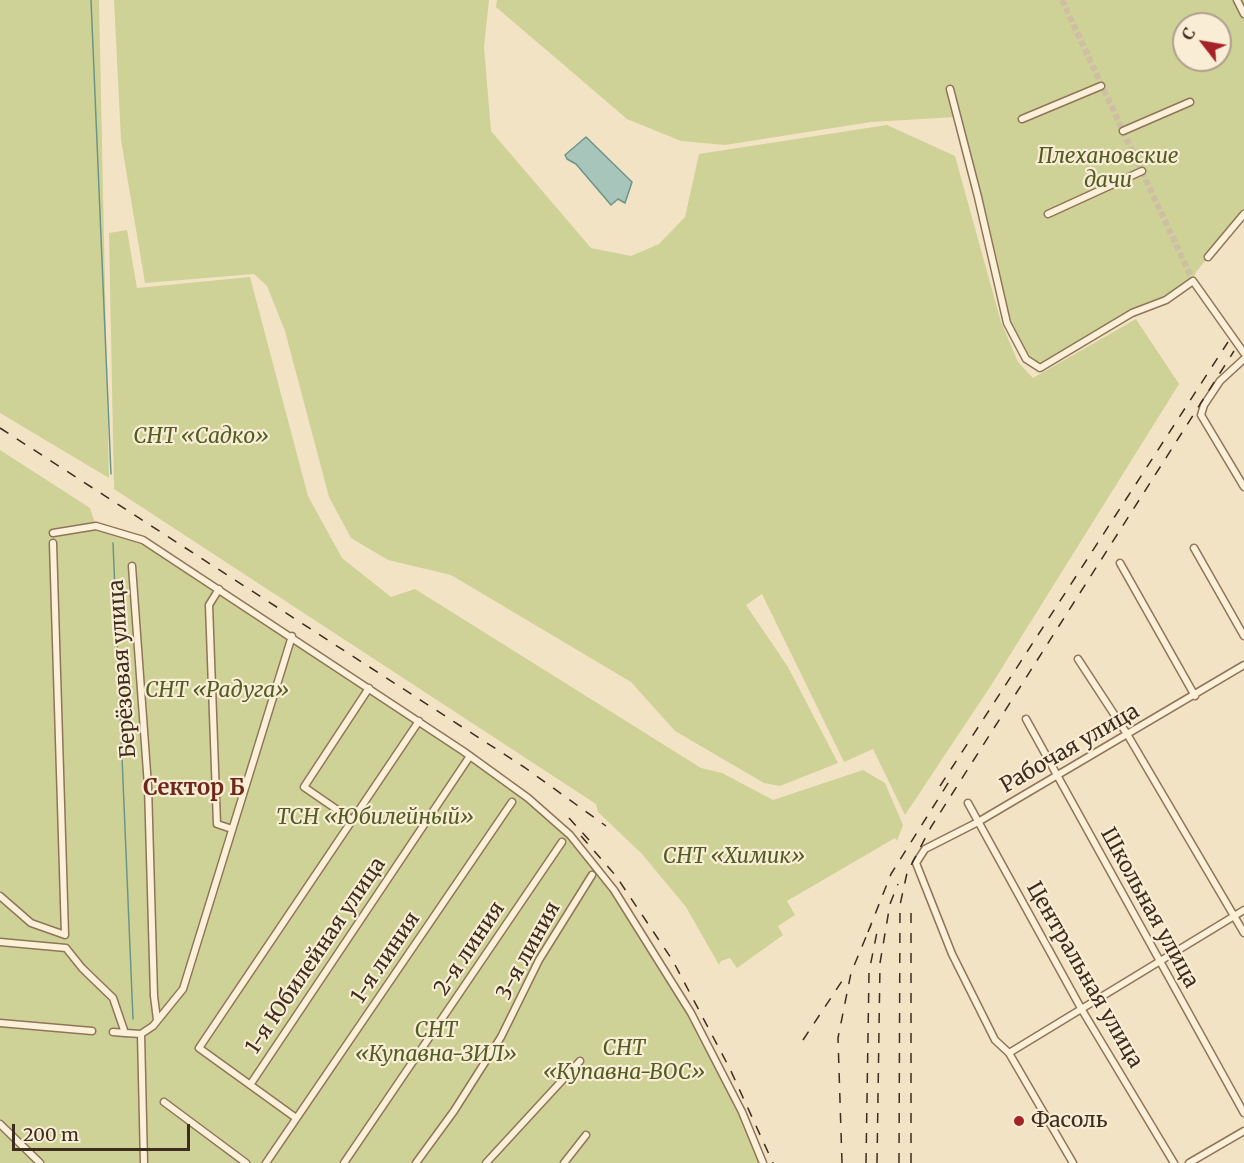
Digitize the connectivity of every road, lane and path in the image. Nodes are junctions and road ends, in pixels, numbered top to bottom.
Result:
1 (1237, 0) edge
2 (1244, 14) edge
3 (1101, 86) dead end
4 (950, 89) dead end
5 (1190, 102) dead end
6 (1022, 119) dead end
7 (1123, 131) dead end
8 (1142, 171) dead end
9 (1048, 214) dead end
10 (1244, 214) edge
11 (1208, 256) dead end
12 (1244, 353) edge
13 (1244, 359) edge
14 (1244, 488) edge
15 (53, 533) dead end
16 (53, 543) dead end
17 (1194, 548) dead end
18 (1120, 563) dead end
19 (132, 566) dead end
20 (219, 589) junction
21 (292, 636) junction
22 (1244, 636) edge
23 (1078, 659) dead end
24 (1244, 665) edge
25 (369, 688) junction
26 (1195, 696) junction
27 (1026, 719) dead end
28 (419, 722) junction
29 (1127, 734) junction
30 (470, 756) junction
31 (1055, 775) junction
32 (512, 802) dead end
33 (968, 803) dead end
34 (352, 820) junction
35 (978, 822) junction
36 (232, 829) junction
37 (562, 842) dead end
38 (592, 875) dead end
39 (0, 896) edge
40 (1244, 910) edge
41 (1234, 916) junction
42 (1244, 933) edge
43 (0, 942) edge
44 (1162, 962) junction
45 (1082, 1010) junction
46 (0, 1023) edge
47 (155, 1023) junction
48 (92, 1030) dead end
49 (113, 1032) dead end
50 (125, 1033) junction
51 (141, 1034) junction
52 (1009, 1053) junction
53 (580, 1061) dead end
54 (250, 1085) junction
55 (164, 1102) dead end
56 (1244, 1113) edge
57 (296, 1118) junction
58 (0, 1124) edge
59 (1049, 1124) junction
60 (1043, 1128) dead end
61 (1244, 1131) edge
62 (586, 1136) dead end
63 (40, 1163) edge
64 (144, 1163) edge
65 (246, 1163) edge
66 (266, 1163) edge
67 (344, 1163) edge
68 (416, 1163) edge
69 (486, 1163) edge
70 (564, 1163) edge
71 (763, 1163) edge
72 (1073, 1163) edge
73 (1174, 1163) edge
74 (1189, 1163) edge

1 - 2 street
3 - 6 street
4 - 12 street
5 - 7 street
8 - 9 street
10 - 11 street
13 - 14 street
15 - 20 street
16 - 39 street
17 - 22 street
18 - 26 street
19 - 47 street, Берёзовая улица
20 - 21 street
20 - 36 street
21 - 25 street
21 - 36 street
23 - 29 street
24 - 26 street, Рабочая улица
25 - 28 street
25 - 34 street
26 - 29 street, Рабочая улица
27 - 31 street, Школьная улица
28 - 30 street
28 - 34 street
29 - 31 street, Рабочая улица
29 - 41 street
30 - 54 street, 1-я Юбилейная улица
30 - 71 street
31 - 35 street, Рабочая улица
31 - 44 street, Школьная улица
32 - 57 street, 1-я линия
33 - 35 street, Центральная улица
34 - 54 street
35 - 45 street, Центральная улица
35 - 52 street, Рабочая улица
36 - 47 street
37 - 67 street, 2-я линия
38 - 68 street, 3-я линия
40 - 41 street
41 - 42 street
41 - 44 street
43 - 50 street
44 - 45 street
44 - 56 street, Школьная улица
45 - 52 street
45 - 73 street, Центральная улица
46 - 48 street
47 - 51 street
49 - 50 street
50 - 51 street
51 - 64 street
52 - 59 street
53 - 69 street
54 - 57 street
55 - 65 street
57 - 66 street, 1-я линия
58 - 63 street
59 - 60 street
59 - 72 street
61 - 74 street
62 - 70 street

